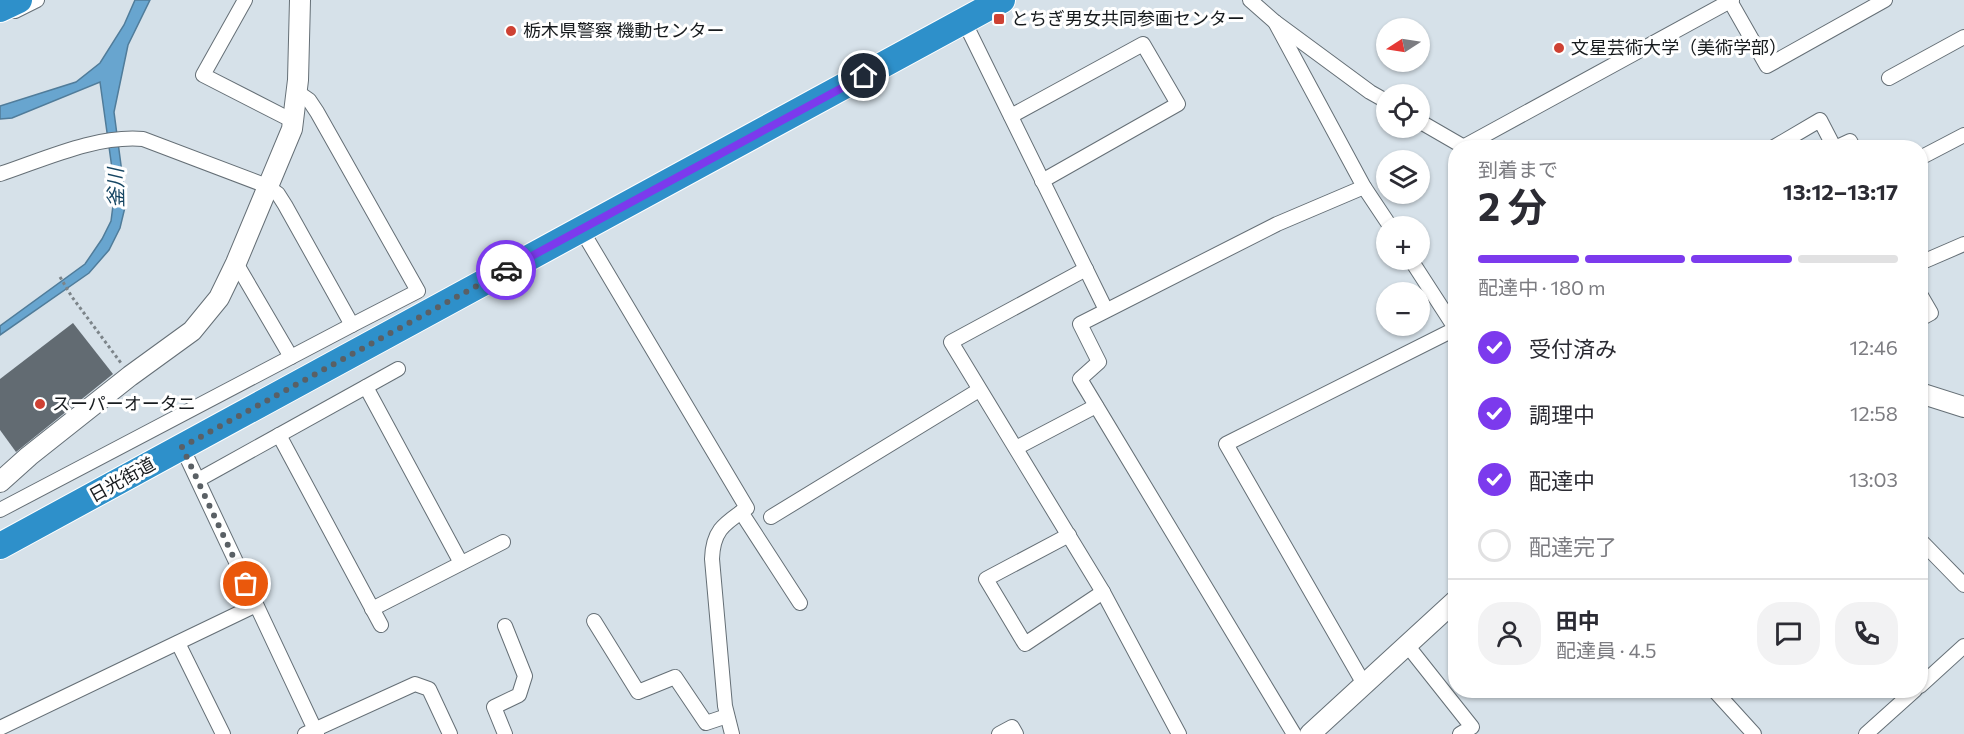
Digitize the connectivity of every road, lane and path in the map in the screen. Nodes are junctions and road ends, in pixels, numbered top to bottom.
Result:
1 (19, 0) edge
2 (37, 0) edge
3 (245, 0) edge
4 (300, 0) edge
5 (1002, 0) edge
6 (1250, 0) edge
7 (1731, 0) edge
8 (1885, 0) edge
9 (0, 9) edge
10 (0, 19) edge
11 (964, 21) junction
12 (1275, 22) junction
13 (1964, 37) edge
14 (1889, 78) dead end
15 (296, 91) junction
16 (1376, 95) edge
17 (1011, 116) junction
18 (293, 121) junction
19 (1430, 127) edge
20 (1964, 135) edge
21 (1452, 140) edge
22 (1477, 140) edge
23 (1786, 140) edge
24 (1831, 140) edge
25 (1928, 154) edge
26 (0, 174) edge
27 (1042, 180) junction
28 (267, 186) junction
29 (1364, 187) junction
30 (1383, 216) edge
31 (581, 230) junction
32 (1964, 244) edge
33 (1928, 260) edge
34 (236, 263) junction
35 (1086, 270) junction
36 (1417, 270) edge
37 (60, 277) dead end
38 (1106, 310) junction
39 (1448, 317) edge
40 (352, 325) junction
41 (1448, 332) edge
42 (291, 357) junction
43 (398, 369) dead end
44 (130, 376) junction
45 (366, 387) junction
46 (979, 390) junction
47 (1928, 396) edge
48 (1096, 406) junction
49 (1964, 407) edge
50 (279, 435) junction
51 (182, 447) junction
52 (1016, 448) junction
53 (198, 480) junction
54 (0, 482) edge
55 (0, 510) edge
56 (741, 512) junction
57 (771, 517) dead end
58 (1069, 535) junction
59 (503, 542) dead end
60 (0, 546) edge
61 (1928, 548) edge
62 (461, 563) junction
63 (1964, 585) edge
64 (1103, 592) junction
65 (800, 603) dead end
66 (256, 605) junction
67 (1448, 607) edge
68 (372, 609) junction
69 (594, 621) dead end
70 (381, 625) dead end
71 (505, 626) dead end
72 (178, 643) junction
73 (1407, 645) junction
74 (1964, 646) edge
75 (1928, 679) edge
76 (1364, 684) junction
77 (1448, 696) edge
78 (1450, 698) edge
79 (1722, 698) edge
80 (1907, 698) edge
81 (728, 716) junction
82 (0, 728) edge
83 (312, 732) edge
84 (1873, 732) edge
85 (223, 734) edge
86 (450, 734) edge
87 (505, 734) edge
88 (732, 734) edge
89 (999, 734) edge
90 (1016, 734) edge
91 (1179, 734) edge
92 (1294, 734) edge
93 (1310, 734) edge
94 (1460, 734) edge
95 (1754, 734) edge

1 - 9 highway
2 - 10 street
3 - 18 street
4 - 15 street
5 - 11 highway, 日光街道
6 - 12 street
7 - 8 street
7 - 22 street
11 - 17 street
11 - 31 highway, 日光街道
12 - 16 street
12 - 29 street
13 - 14 street
15 - 18 street
15 - 40 street
17 - 27 street
17 - 27 street
18 - 28 street
19 - 21 street
20 - 25 street
23 - 24 street
26 - 28 street
27 - 35 street
28 - 34 street
28 - 40 street
29 - 30 street
29 - 38 street
31 - 51 highway, 日光街道
31 - 56 street
32 - 33 street
34 - 42 street
34 - 44 street
35 - 38 street
35 - 46 street
36 - 39 street
37 - 44 path
38 - 48 street
40 - 42 street
41 - 76 street
42 - 55 street
43 - 45 street
44 - 54 street
45 - 50 street
45 - 62 street
46 - 52 street
46 - 57 street
47 - 49 street
48 - 52 street
48 - 92 street
50 - 53 street
50 - 68 street
51 - 53 street
51 - 60 highway, 日光街道
52 - 58 street
53 - 66 street
56 - 65 street
56 - 81 street
58 - 64 street
58 - 64 street
59 - 62 street
61 - 63 street
62 - 68 street
64 - 91 street
66 - 72 street
66 - 83 street
67 - 73 street
68 - 70 street
69 - 81 street
71 - 87 street
72 - 82 street
72 - 85 street
73 - 76 street
73 - 77 street
74 - 75 street
76 - 93 street
78 - 94 street
79 - 95 street
80 - 84 street
81 - 88 street
83 - 86 street
89 - 90 street

